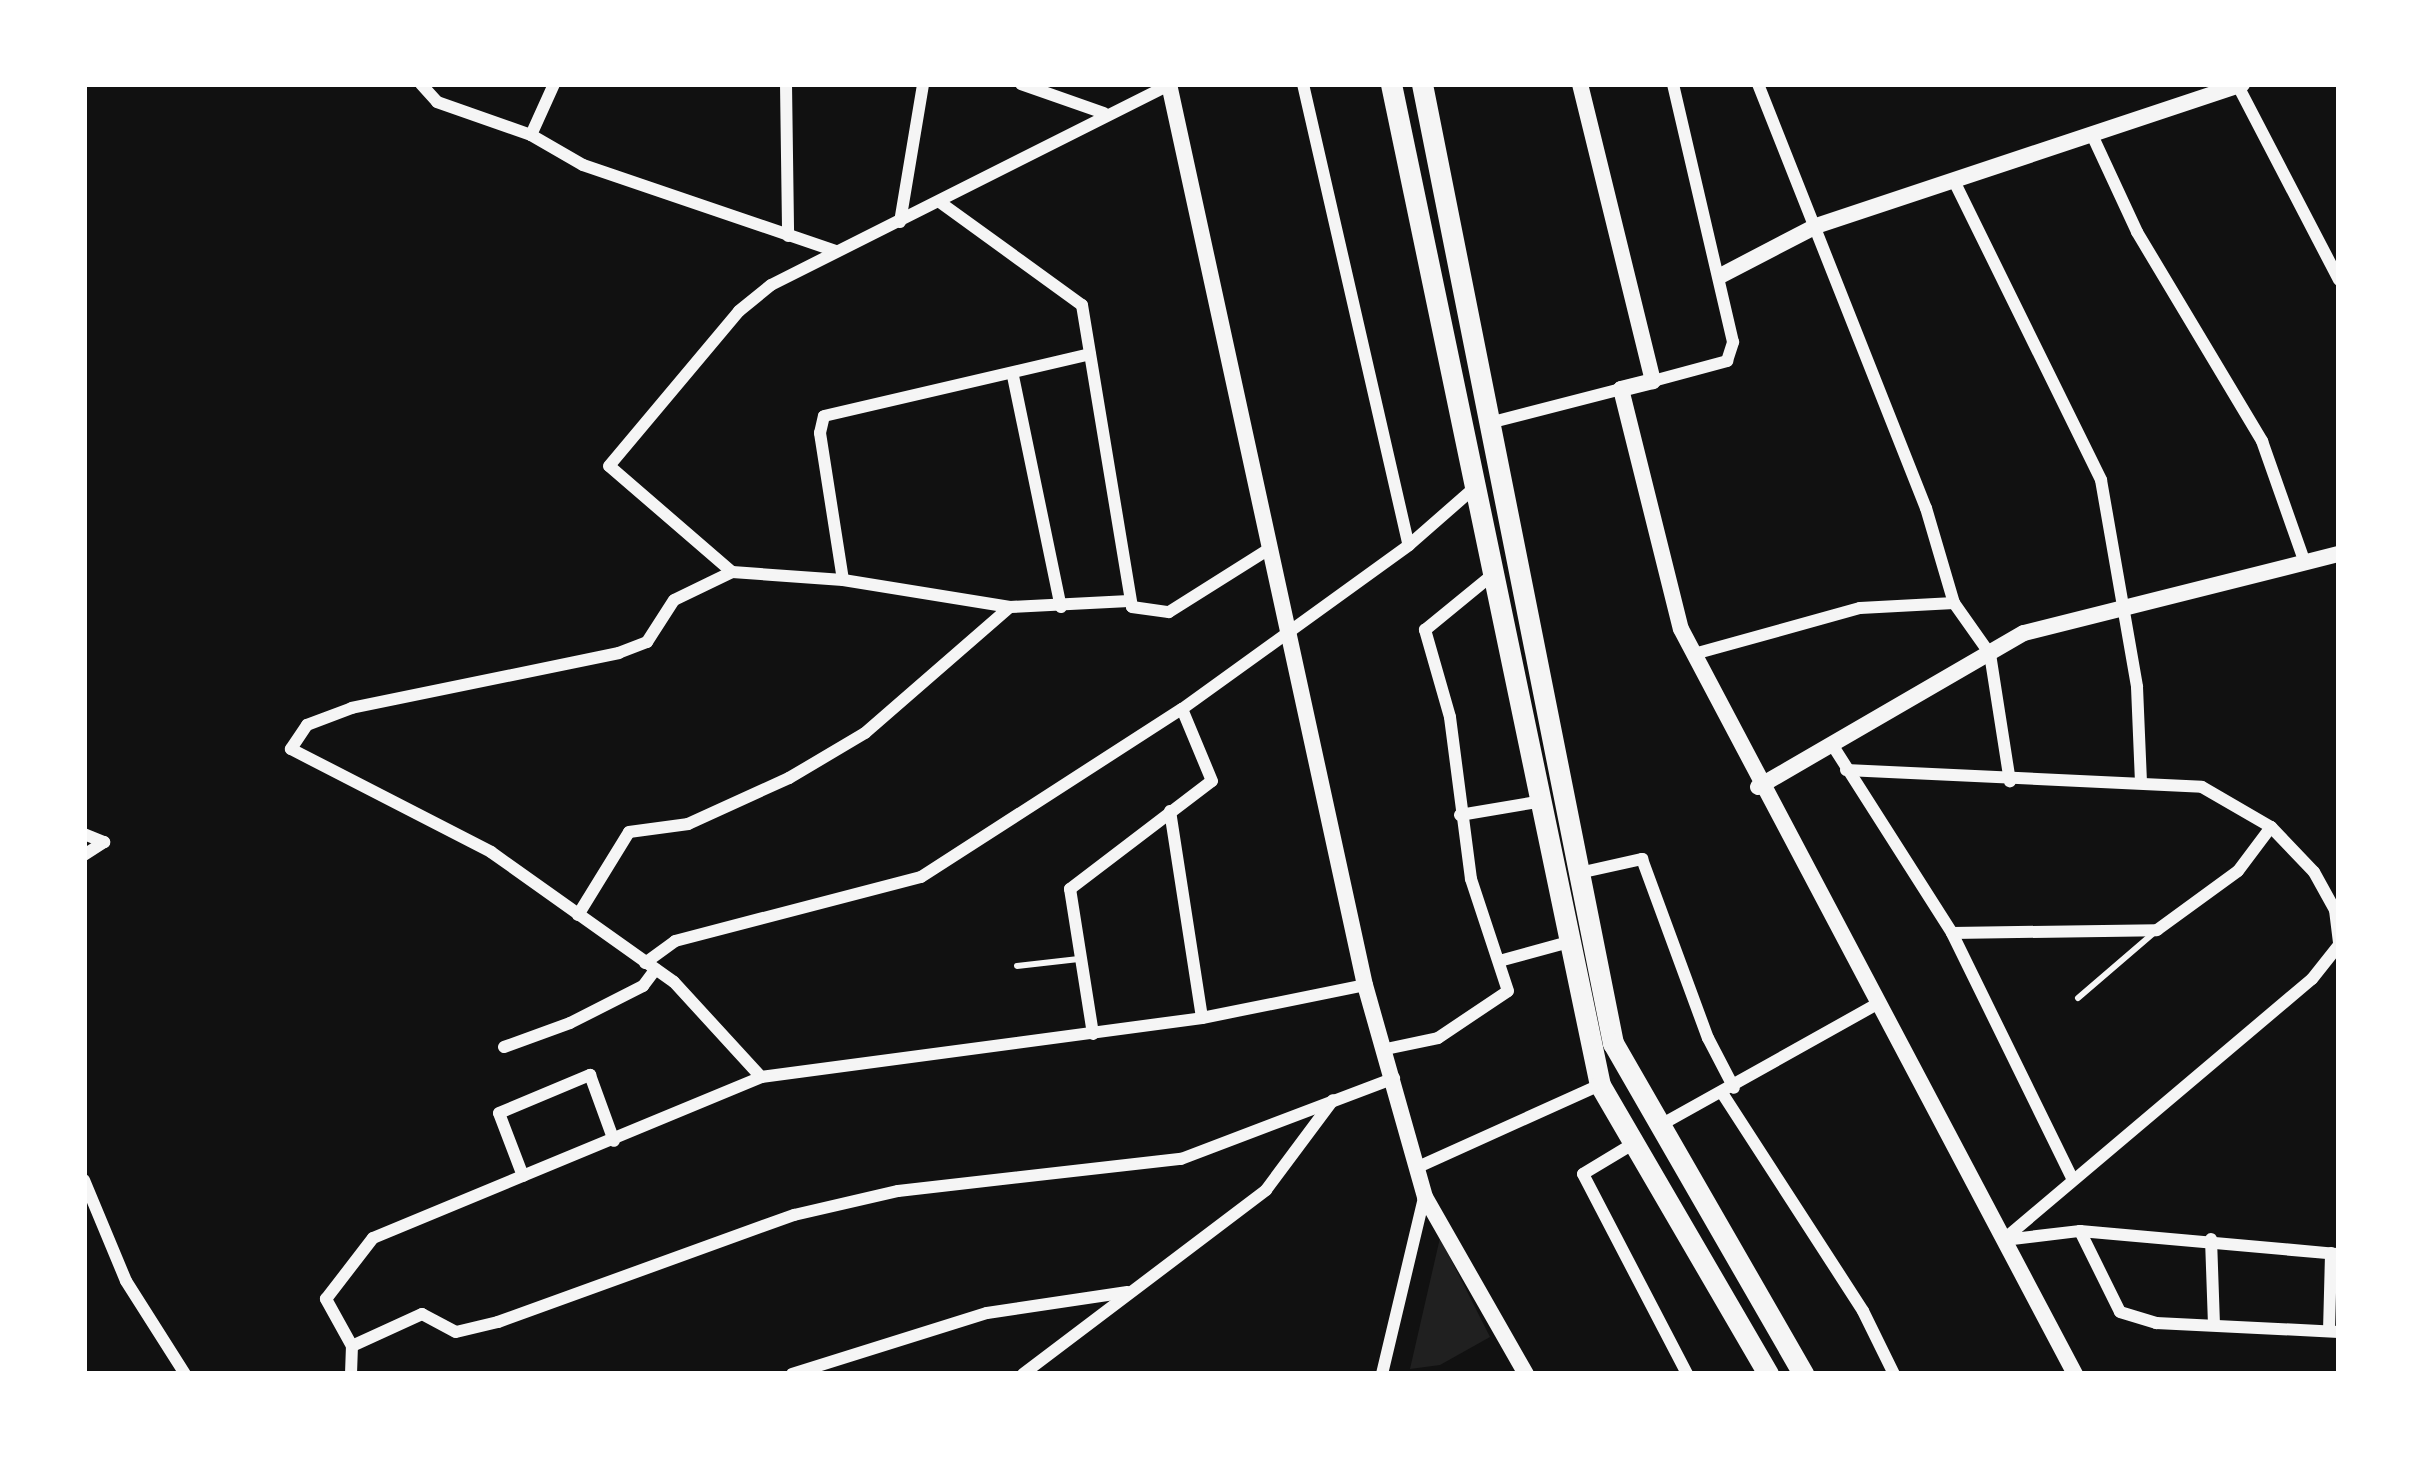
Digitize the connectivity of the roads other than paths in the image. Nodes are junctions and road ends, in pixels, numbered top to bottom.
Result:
1 (421, 84) edge
2 (554, 84) edge
3 (786, 84) edge
4 (923, 84) edge
5 (1021, 84) edge
6 (1169, 84) edge
7 (1303, 84) edge
8 (1391, 84) edge
9 (1422, 84) edge
10 (1580, 84) edge
11 (1673, 84) edge
12 (1758, 84) edge
13 (2240, 84) edge
14 (2215, 88) edge
15 (1104, 113) junction
16 (531, 135) junction
17 (2093, 137) junction
18 (1955, 183) junction
19 (940, 203) junction
20 (900, 222) junction
21 (1816, 226) junction
22 (788, 236) junction
23 (836, 251) junction
24 (1722, 275) junction
25 (2339, 280) edge
26 (1090, 354) junction
27 (1013, 376) junction
28 (1653, 381) junction
29 (1621, 389) junction
30 (1455, 411) junction
31 (1489, 424) junction
32 (1473, 489) junction
33 (1409, 545) junction
34 (1269, 549) junction
35 (2339, 554) edge
36 (2304, 560) junction
37 (732, 572) junction
38 (1491, 576) junction
39 (843, 580) junction
40 (1129, 601) junction
41 (1954, 603) junction
42 (2126, 605) junction
43 (1010, 607) junction
44 (1061, 607) junction
45 (1288, 631) junction
46 (1694, 654) junction
47 (1990, 654) junction
48 (1182, 709) junction
49 (1833, 746) junction
50 (1846, 770) junction
51 (2010, 781) junction
52 (2141, 782) junction
53 (1758, 787) junction
54 (1537, 802) junction
55 (1170, 811) junction
56 (1460, 814) junction
57 (2271, 827) junction
58 (84, 834) edge
59 (84, 855) edge
60 (1577, 873) junction
61 (578, 915) junction
62 (1586, 915) junction
63 (1561, 920) junction
64 (2157, 930) junction
65 (1952, 933) junction
66 (1565, 943) junction
67 (2339, 944) edge
68 (1082, 959) junction
69 (1502, 960) junction
70 (650, 966) junction
71 (1017, 966) dead end
72 (1365, 985) junction
73 (2078, 998) dead end
74 (1875, 1005) junction
75 (1202, 1018) junction
76 (1093, 1034) junction
77 (504, 1047) dead end
78 (1386, 1049) junction
79 (761, 1077) junction
80 (1394, 1078) junction
81 (1600, 1085) junction
82 (1729, 1092) junction
83 (1334, 1100) junction
84 (1656, 1128) junction
85 (614, 1141) junction
86 (1631, 1145) junction
87 (1418, 1168) junction
88 (523, 1176) junction
89 (2071, 1176) junction
90 (84, 1180) edge
91 (1425, 1197) junction
92 (2080, 1231) junction
93 (2211, 1239) junction
94 (2002, 1240) junction
95 (2335, 1253) edge
96 (1127, 1292) junction
97 (2214, 1324) junction
98 (2334, 1332) edge
99 (352, 1346) junction
100 (185, 1374) edge
101 (351, 1374) edge
102 (792, 1374) edge
103 (1023, 1374) edge
104 (1382, 1374) edge
105 (1526, 1374) edge
106 (1687, 1374) edge
107 (1768, 1374) edge
108 (1803, 1374) edge
109 (1894, 1374) edge
110 (2074, 1374) edge

1 - 16 street
2 - 16 street
3 - 22 street
4 - 20 street
5 - 15 street
6 - 15 street
6 - 34 street
7 - 33 street
8 - 30 main road
9 - 31 main road
10 - 28 street
11 - 24 street
12 - 21 street
13 - 14 street
13 - 25 street
14 - 17 street
15 - 19 street
16 - 22 street
17 - 18 street
17 - 36 street
18 - 21 street
18 - 42 street
19 - 20 street
19 - 26 street
20 - 23 street
21 - 24 street
21 - 41 street
22 - 23 street
23 - 37 street
24 - 28 street
26 - 27 street
26 - 40 street
27 - 39 street
27 - 44 street
28 - 29 street
29 - 31 street
29 - 46 street
30 - 31 main road
30 - 32 main road
31 - 60 main road
32 - 33 street
32 - 38 main road
33 - 45 street
34 - 40 street
34 - 45 street
35 - 36 street
36 - 42 street
37 - 39 street
37 - 61 street
38 - 54 main road
38 - 56 street
39 - 43 street
40 - 44 street
41 - 46 street
41 - 47 street
42 - 47 street
42 - 52 street
43 - 44 street
43 - 61 street
45 - 48 street
45 - 72 street
46 - 53 street
47 - 49 street
47 - 51 street
48 - 55 street
48 - 70 street
49 - 50 street
49 - 53 street
50 - 51 street
50 - 65 street
51 - 52 street
52 - 57 street
53 - 74 street
54 - 56 street
54 - 63 main road
55 - 68 street
55 - 75 street
56 - 69 street
57 - 64 street
57 - 67 street
58 - 59 street
60 - 62 main road
60 - 82 street
61 - 70 street
62 - 63 main road
62 - 84 main road
63 - 66 main road
64 - 65 street
64 - 73 lane
65 - 89 street
66 - 69 street
66 - 81 main road
67 - 89 street
68 - 71 lane
68 - 76 street
69 - 78 street
70 - 77 street
70 - 79 street
72 - 75 street
72 - 78 street
74 - 82 street
74 - 94 street
75 - 76 street
76 - 79 street
78 - 80 street
79 - 85 street
80 - 83 street
80 - 87 street
81 - 86 main road
81 - 87 street
82 - 84 street
82 - 109 street
83 - 96 street
83 - 99 street
84 - 108 main road
85 - 88 street
85 - 88 street
86 - 106 street
86 - 107 main road
87 - 91 street
88 - 99 street
89 - 94 street
90 - 100 street
91 - 104 street
91 - 105 street
92 - 93 street
92 - 94 street
92 - 97 street
93 - 95 street
93 - 97 street
94 - 110 street
95 - 98 street
96 - 102 street
96 - 103 street
97 - 98 street
99 - 101 street

